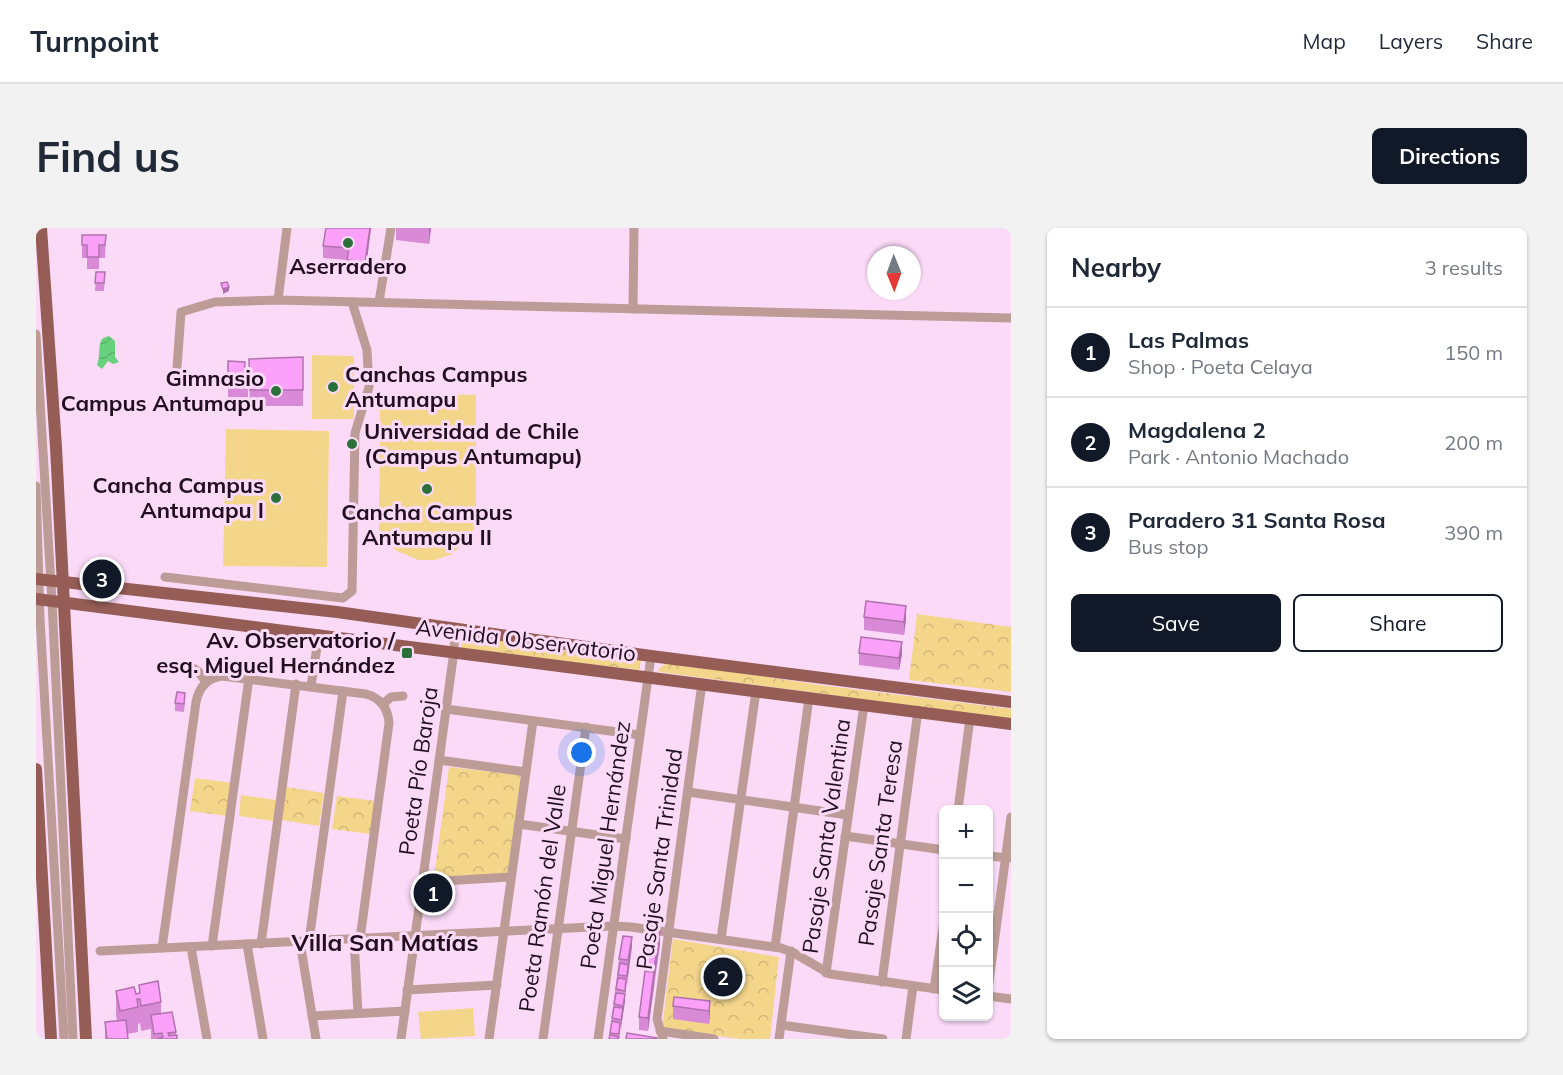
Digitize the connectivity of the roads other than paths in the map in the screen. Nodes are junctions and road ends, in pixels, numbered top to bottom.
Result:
1 (41, 228) edge
2 (287, 228) edge
3 (391, 228) edge
4 (634, 228) edge
5 (278, 300) junction
6 (352, 302) junction
7 (379, 302) junction
8 (633, 309) junction
9 (1011, 318) edge
10 (36, 334) edge
11 (177, 368) dead end
12 (36, 486) edge
13 (165, 577) dead end
14 (47, 580) edge
15 (165, 593) junction
16 (48, 600) edge
17 (161, 614) junction
18 (458, 628) junction
19 (319, 634) junction
20 (454, 651) junction
21 (651, 656) junction
22 (193, 668) dead end
23 (648, 677) junction
24 (249, 678) junction
25 (206, 682) junction
26 (702, 683) junction
27 (296, 684) junction
28 (311, 686) junction
29 (343, 691) junction
30 (756, 691) junction
31 (403, 696) dead end
32 (809, 698) junction
33 (1011, 702) edge
34 (382, 704) junction
35 (864, 705) junction
36 (446, 709) junction
37 (918, 710) junction
38 (970, 718) junction
39 (533, 721) junction
40 (1011, 724) edge
41 (586, 728) junction
42 (640, 735) junction
43 (439, 760) junction
44 (36, 769) edge
45 (526, 772) junction
46 (688, 792) junction
47 (37, 799) edge
48 (740, 799) junction
49 (959, 805) edge
50 (793, 807) junction
51 (848, 815) junction
52 (1011, 817) edge
53 (519, 824) junction
54 (571, 831) junction
55 (845, 836) junction
56 (626, 838) junction
57 (900, 844) junction
58 (939, 849) edge
59 (993, 856) edge
60 (1008, 858) edge
61 (512, 877) junction
62 (422, 882) junction
63 (614, 926) junction
64 (40, 929) edge
65 (557, 930) junction
66 (504, 932) junction
67 (669, 932) junction
68 (415, 936) junction
69 (357, 939) junction
70 (721, 939) junction
71 (304, 942) junction
72 (247, 944) junction
73 (261, 944) junction
74 (213, 946) junction
75 (775, 946) junction
76 (191, 947) junction
77 (162, 948) junction
78 (100, 951) dead end
79 (791, 951) junction
80 (991, 967) edge
81 (826, 973) junction
82 (882, 982) junction
83 (496, 985) junction
84 (913, 986) junction
85 (939, 989) edge
86 (408, 990) junction
87 (993, 997) edge
88 (1011, 999) edge
89 (405, 1011) junction
90 (358, 1013) junction
91 (312, 1016) junction
92 (781, 1024) junction
93 (662, 1035) edge
94 (51, 1039) edge
95 (64, 1039) edge
96 (73, 1039) edge
97 (86, 1039) edge
98 (207, 1039) edge
99 (263, 1039) edge
100 (316, 1039) edge
101 (401, 1039) edge
102 (489, 1039) edge
103 (543, 1039) edge
104 (598, 1039) edge
105 (714, 1039) edge
106 (779, 1039) edge
107 (883, 1039) edge
108 (906, 1039) edge

1 - 14 main road
2 - 5 street
3 - 7 street
4 - 8 street
5 - 6 street
5 - 11 street
6 - 7 street
6 - 13 street
7 - 8 street
8 - 9 street
10 - 14 street
12 - 14 street
14 - 15 main road, Avenida Observatorio
14 - 16 main road
14 - 16 street
15 - 17 main road
15 - 18 main road, Avenida Observatorio
16 - 17 main road, Avenida Observatorio
16 - 95 street
16 - 96 street
16 - 97 main road
17 - 19 main road, Avenida Observatorio
18 - 20 street, Poeta Pío Baroja
18 - 21 main road, Avenida Observatorio
19 - 20 main road, Avenida Observatorio
19 - 28 street
20 - 23 main road, Avenida Observatorio
20 - 36 street, Poeta Pío Baroja
21 - 23 street, Poeta Miguel Hernández
21 - 33 main road, Avenida Observatorio
22 - 25 street
23 - 26 main road, Avenida Observatorio
23 - 42 street, Poeta Miguel Hernández
24 - 25 street
24 - 27 street
24 - 74 street
25 - 77 street
26 - 30 main road, Avenida Observatorio
26 - 46 street, Pasaje Santa Trinidad
27 - 28 street
27 - 73 street
28 - 29 street
29 - 34 street
29 - 71 street
30 - 32 main road, Avenida Observatorio
30 - 48 street
31 - 34 street
32 - 35 main road, Avenida Observatorio
32 - 50 street
34 - 69 street
35 - 37 main road, Avenida Observatorio
35 - 51 street, Pasaje Santa Valentina
36 - 39 street
36 - 43 street, Poeta Pío Baroja
37 - 38 main road, Avenida Observatorio
37 - 57 street, Pasaje Santa Teresa
38 - 40 main road, Avenida Observatorio
38 - 49 street
39 - 41 street
39 - 45 street
41 - 42 street
41 - 54 street, Poeta Ramón del Valle
42 - 56 street, Poeta Miguel Hernández
43 - 45 street
43 - 62 street, Poeta Pío Baroja
44 - 47 main road
45 - 53 street
46 - 48 street
46 - 67 street, Pasaje Santa Trinidad
47 - 64 main road
48 - 50 street
48 - 70 street
50 - 51 street
50 - 75 street
51 - 55 street, Pasaje Santa Valentina
52 - 60 street
53 - 54 street
53 - 61 street
54 - 56 street
54 - 65 street, Poeta Ramón del Valle
55 - 57 street
55 - 81 street, Pasaje Santa Valentina
56 - 63 street, Poeta Miguel Hernández
57 - 58 street
57 - 82 street, Pasaje Santa Teresa
59 - 60 street
60 - 80 street
61 - 62 street
61 - 66 street
62 - 68 street, Poeta Pío Baroja
63 - 65 street
63 - 67 street
63 - 104 street, Poeta Miguel Hernández
64 - 94 main road
65 - 66 street
65 - 103 street, Poeta Ramón del Valle
66 - 68 street
66 - 83 street
67 - 70 street
67 - 93 street, Pasaje Santa Trinidad
68 - 69 street
68 - 86 street, Poeta Pío Baroja
69 - 71 street
69 - 90 street
70 - 75 street
71 - 73 street
71 - 91 street
72 - 73 street
72 - 74 street
72 - 99 street
74 - 76 street
75 - 79 street
76 - 77 street
76 - 98 street
77 - 78 street
79 - 81 street
79 - 92 street, Pasaje Santa Valentina
81 - 82 street
82 - 84 street
83 - 86 street
83 - 102 street
84 - 85 street
84 - 108 street
86 - 89 street, Poeta Pío Baroja
87 - 88 street
89 - 90 street
89 - 101 street, Poeta Pío Baroja
90 - 91 street
91 - 100 street
92 - 106 street, Pasaje Santa Valentina
92 - 107 street
93 - 105 street

